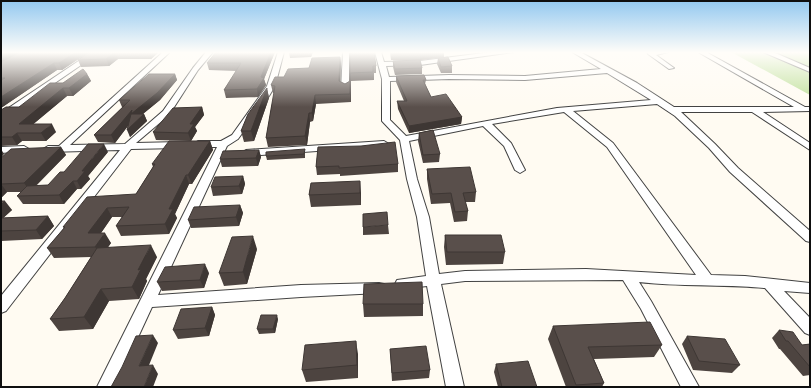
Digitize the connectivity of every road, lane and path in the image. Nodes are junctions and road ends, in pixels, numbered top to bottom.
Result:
1 (70, 70) edge
2 (147, 70) edge
3 (195, 70) edge
4 (276, 70) edge
5 (346, 70) edge
6 (383, 70) edge
7 (735, 70) edge
8 (607, 71) joint
9 (386, 79) junction
10 (345, 89) edge
11 (660, 101) junction
12 (807, 108) edge
13 (753, 109) junction
14 (566, 110) junction
15 (672, 110) junction
16 (1, 116) edge
17 (486, 124) junction
18 (404, 141) junction
19 (129, 145) junction
20 (810, 147) edge
21 (62, 148) junction
22 (1, 150) edge
23 (18, 150) junction
24 (220, 150) junction
25 (7, 159) edge
26 (520, 170) dead end
27 (810, 238) edge
28 (627, 275) junction
29 (706, 279) junction
30 (433, 280) junction
31 (769, 284) junction
32 (810, 288) edge
33 (148, 301) junction
34 (1, 307) edge
35 (810, 328) edge
36 (106, 387) edge
37 (455, 387) edge
38 (690, 387) edge

1 - 16 street
2 - 21 street
3 - 19 street
4 - 24 street
5 - 10 street
6 - 9 street
7 - 12 street
8 - 9 street
8 - 11 street
9 - 18 street
11 - 14 street
11 - 15 street
12 - 13 street
13 - 15 street
13 - 20 street
14 - 17 street
14 - 29 street
15 - 27 street
17 - 18 street
17 - 26 street
18 - 24 street
18 - 30 street
19 - 21 street
19 - 24 street
19 - 34 street
21 - 23 street
22 - 23 street
23 - 25 street
24 - 33 street
28 - 29 street
28 - 30 street
28 - 38 street
29 - 31 street
30 - 33 street
30 - 37 street
31 - 32 street
31 - 35 street
33 - 36 street

